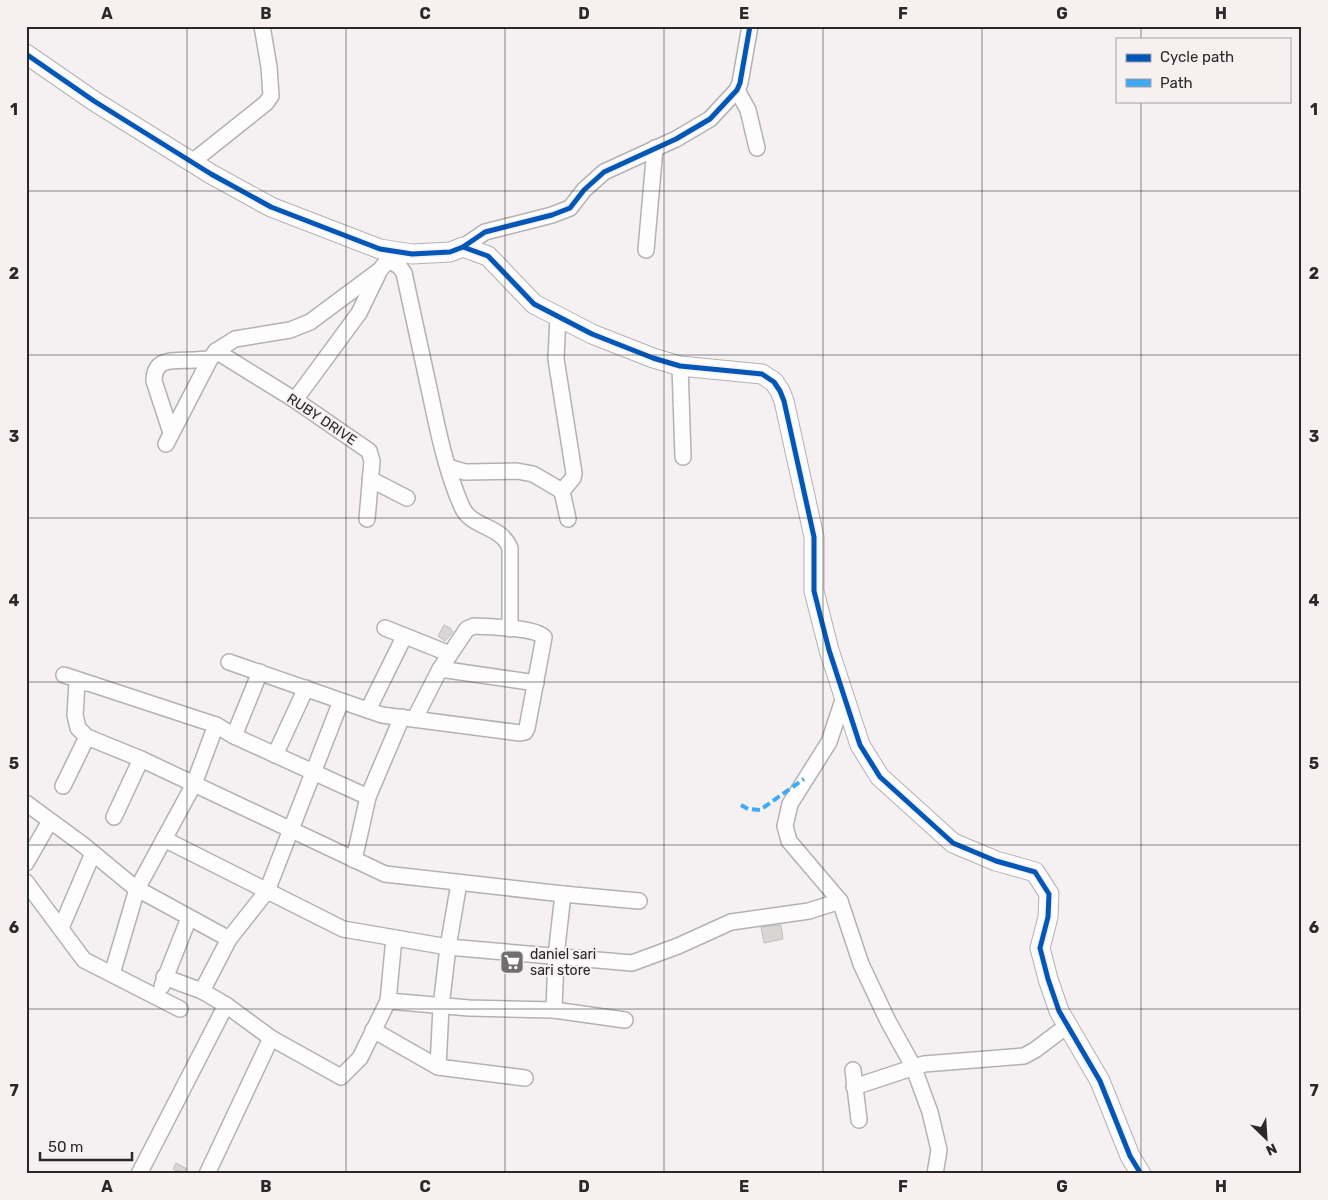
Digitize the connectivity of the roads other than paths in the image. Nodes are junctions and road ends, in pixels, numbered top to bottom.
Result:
1 (262, 26) edge
2 (750, 26) edge
3 (26, 54) edge
4 (737, 90) junction
5 (655, 148) junction
6 (757, 148) dead end
7 (192, 162) junction
8 (463, 247) junction
9 (646, 250) dead end
10 (387, 260) junction
11 (558, 316) junction
12 (213, 355) junction
13 (680, 366) junction
14 (295, 400) junction
15 (683, 457) dead end
16 (448, 467) junction
17 (370, 479) junction
18 (562, 491) junction
19 (407, 498) dead end
20 (367, 519) dead end
21 (568, 519) dead end
22 (385, 628) dead end
23 (510, 629) junction
24 (404, 637) junction
25 (450, 654) junction
26 (229, 662) dead end
27 (440, 669) junction
28 (260, 672) junction
29 (64, 675) dead end
30 (87, 683) junction
31 (536, 683) junction
32 (306, 688) junction
33 (844, 697) junction
34 (341, 701) junction
35 (368, 710) junction
36 (408, 718) junction
37 (216, 725) junction
38 (234, 736) junction
39 (87, 737) junction
40 (275, 755) junction
41 (141, 758) junction
42 (313, 773) junction
43 (194, 784) junction
44 (64, 786) dead end
45 (368, 797) junction
46 (26, 803) edge
47 (114, 817) dead end
48 (50, 821) junction
49 (292, 829) junction
50 (164, 839) junction
51 (93, 853) junction
52 (354, 860) junction
53 (26, 863) edge
54 (26, 882) edge
55 (458, 883) junction
56 (137, 889) junction
57 (268, 891) junction
58 (563, 894) junction
59 (639, 901) dead end
60 (840, 901) junction
61 (188, 918) junction
62 (61, 928) junction
63 (394, 938) junction
64 (228, 939) junction
65 (448, 947) junction
66 (556, 956) junction
67 (112, 974) junction
68 (164, 977) junction
69 (202, 991) junction
70 (159, 997) junction
71 (388, 1001) junction
72 (226, 1005) junction
73 (441, 1006) junction
74 (180, 1009) dead end
75 (554, 1010) junction
76 (625, 1020) dead end
77 (1068, 1025) junction
78 (373, 1030) junction
79 (271, 1038) junction
80 (913, 1066) junction
81 (438, 1067) junction
82 (853, 1070) dead end
83 (525, 1078) dead end
84 (854, 1087) junction
85 (859, 1120) dead end
86 (138, 1174) edge
87 (207, 1174) edge
88 (935, 1174) edge
89 (1141, 1174) edge

1 - 7 street
2 - 4 street
3 - 7 street
4 - 5 street
4 - 6 street
5 - 8 street
5 - 9 street
7 - 10 street
8 - 10 street
8 - 11 street
10 - 12 street
10 - 14 street
10 - 16 street
11 - 13 street
11 - 18 street
12 - 12 street
12 - 14 street, RUBY DRIVE
13 - 15 street
13 - 33 street
14 - 17 street, RUBY DRIVE
16 - 18 street
16 - 23 street
17 - 19 street
17 - 20 street, RUBY DRIVE
18 - 21 street
22 - 24 street
23 - 25 street
23 - 31 street
24 - 25 street
24 - 35 street
25 - 27 street
26 - 28 street
27 - 31 street
27 - 36 street
28 - 32 street
28 - 38 street
29 - 30 street
30 - 37 street
30 - 39 street
31 - 36 street
32 - 34 street
32 - 40 street
33 - 60 street
33 - 77 street
34 - 35 street
34 - 42 street
35 - 36 street
36 - 45 street
37 - 38 street
37 - 43 street
38 - 40 street
39 - 41 street
39 - 44 street
40 - 42 street
41 - 43 street
41 - 47 street
42 - 45 street
42 - 49 street
43 - 49 street
43 - 50 street
45 - 52 street
46 - 48 street
48 - 51 street
48 - 53 street
49 - 52 street
49 - 57 street
50 - 56 street
50 - 57 street
51 - 56 street
51 - 62 street
52 - 55 street
54 - 62 street
55 - 58 street
55 - 65 street
56 - 61 street
56 - 67 street
57 - 63 street
57 - 64 street
58 - 59 street
58 - 66 street
60 - 66 street
60 - 80 street
61 - 64 street
61 - 68 street
62 - 67 street
63 - 65 street
63 - 71 street
64 - 69 street
65 - 66 street
65 - 73 street
66 - 75 street
67 - 70 street
68 - 69 street
68 - 70 street
69 - 72 street
70 - 74 street
71 - 73 street
71 - 78 street
72 - 79 street
72 - 86 street
73 - 75 street
73 - 81 street
75 - 76 street
77 - 80 street
77 - 89 street
78 - 79 street
78 - 81 street
79 - 87 street
80 - 84 street
80 - 88 street
81 - 83 street
82 - 84 street
84 - 85 street

